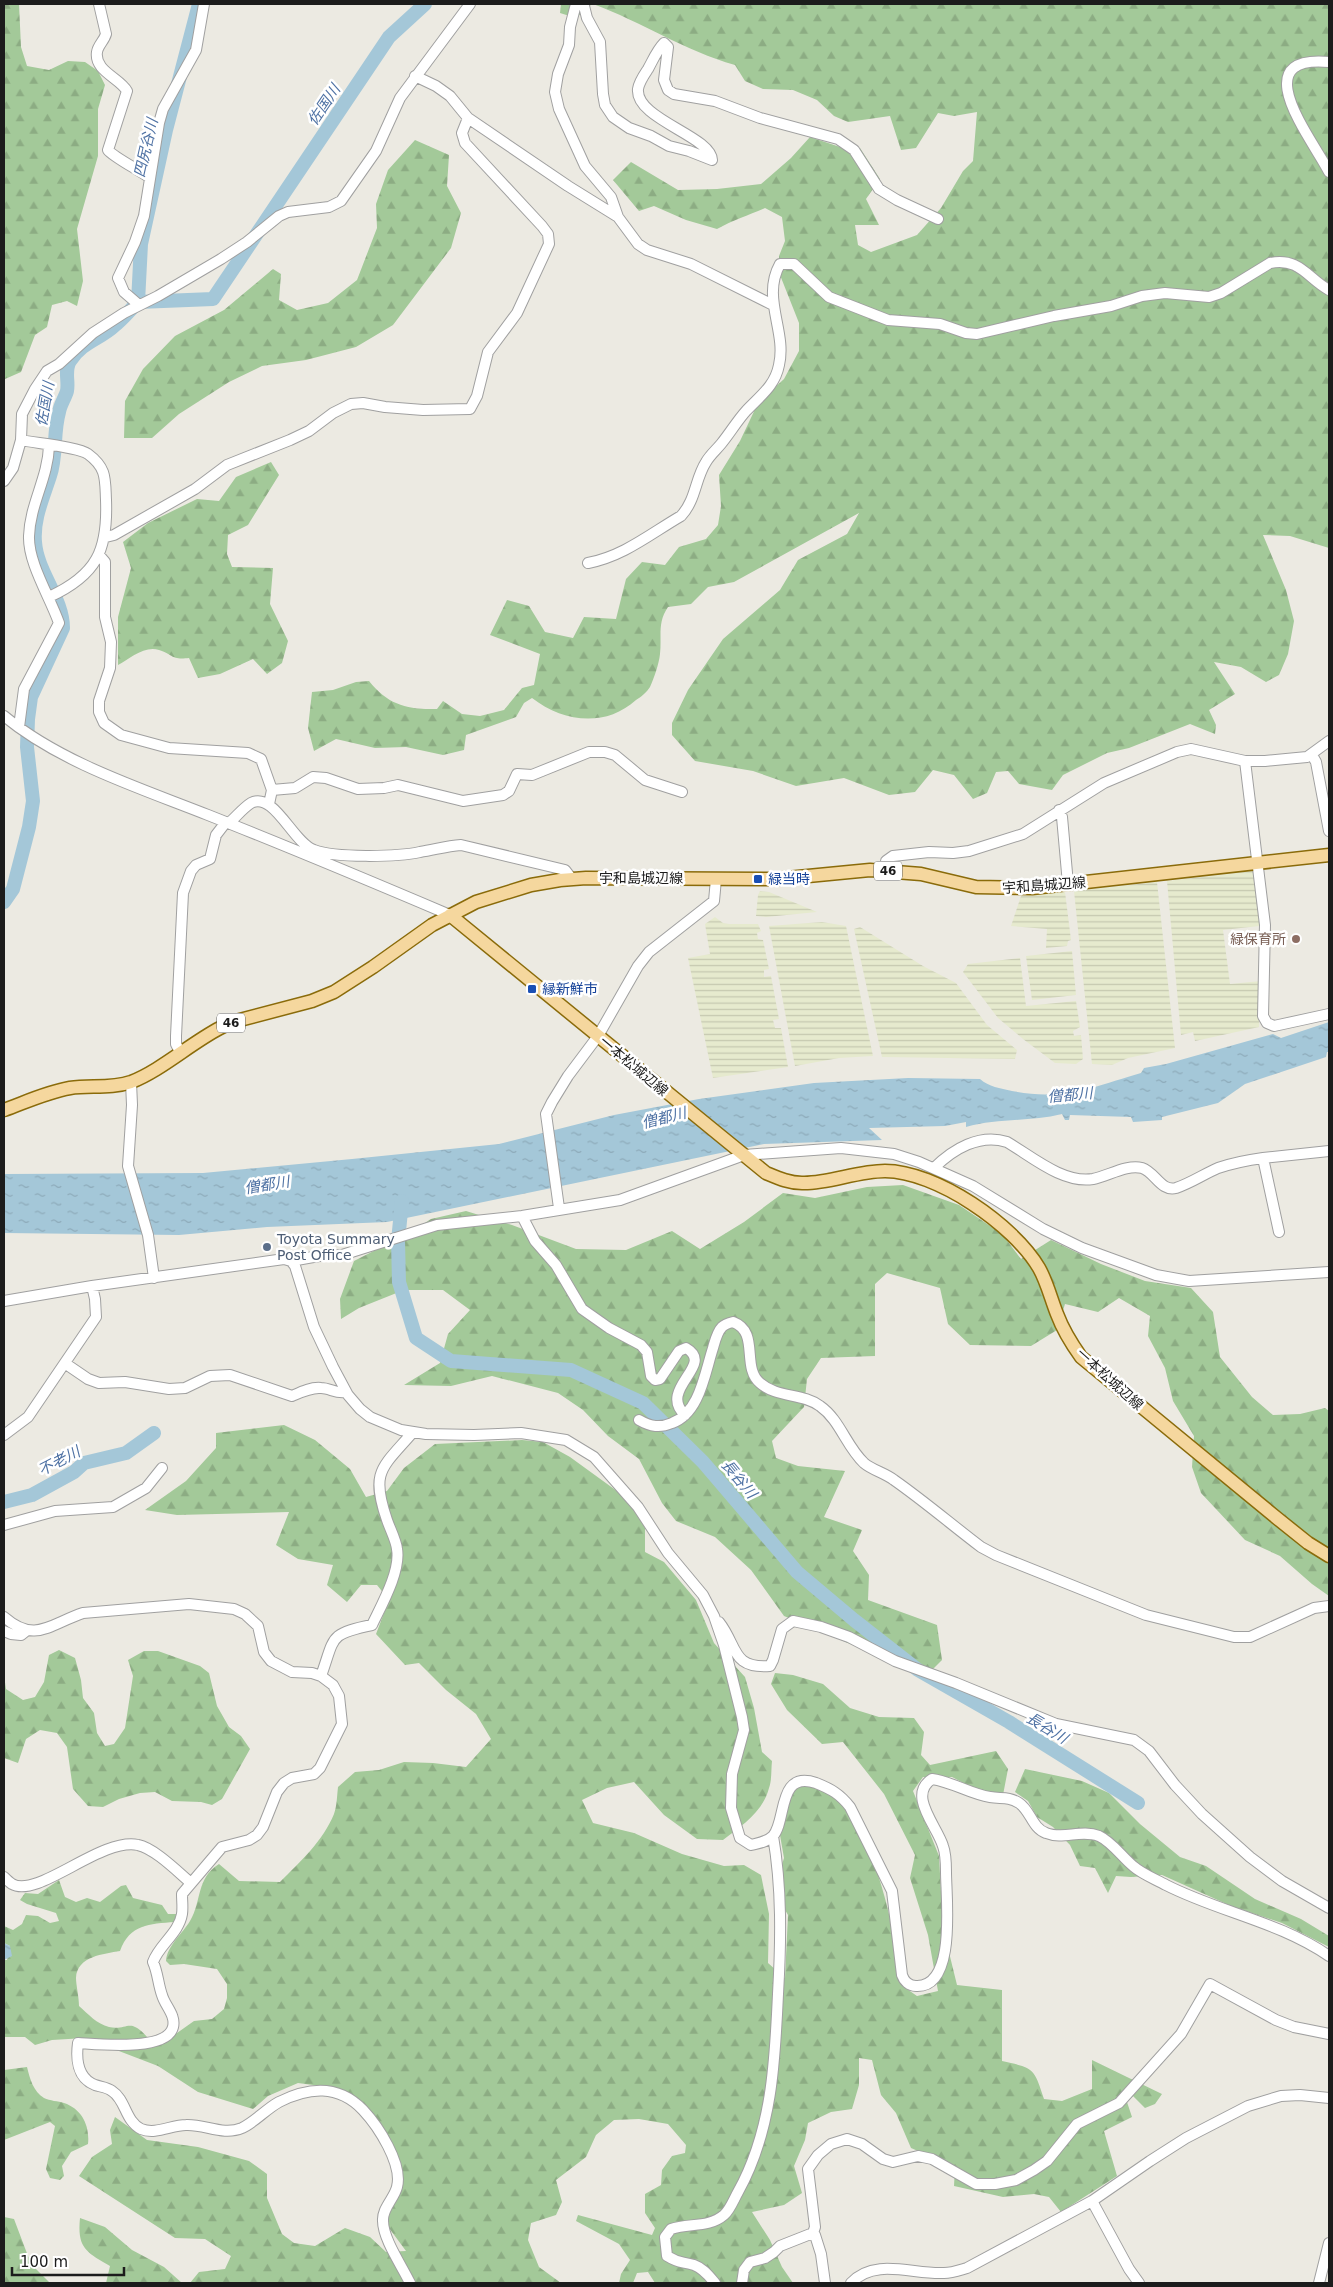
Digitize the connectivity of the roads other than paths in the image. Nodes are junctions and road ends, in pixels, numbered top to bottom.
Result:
1 (99, 4) edge
2 (204, 4) edge
3 (470, 4) edge
4 (576, 4) edge
5 (581, 4) edge
6 (1329, 62) edge
7 (415, 76) junction
8 (468, 118) junction
9 (1329, 172) edge
10 (150, 178) junction
11 (618, 217) junction
12 (938, 219) dead end
13 (1329, 290) edge
14 (139, 305) junction
15 (772, 305) junction
16 (21, 440) junction
17 (49, 446) junction
18 (4, 482) edge
19 (106, 537) junction
20 (99, 555) junction
21 (588, 563) dead end
22 (49, 597) junction
23 (4, 716) edge
24 (19, 727) junction
25 (1329, 741) edge
26 (1312, 755) junction
27 (1245, 761) junction
28 (272, 790) junction
29 (682, 792) dead end
30 (269, 804) junction
31 (1059, 810) junction
32 (227, 823) junction
33 (1329, 831) edge
34 (1329, 856) edge
35 (1257, 863) junction
36 (886, 871) junction
37 (716, 878) junction
38 (572, 879) junction
39 (1068, 884) junction
40 (450, 915) junction
41 (1329, 1014) edge
42 (598, 1036) junction
43 (180, 1052) junction
44 (131, 1082) junction
45 (4, 1110) edge
46 (739, 1151) junction
47 (1329, 1152) edge
48 (1263, 1158) junction
49 (934, 1168) junction
50 (559, 1208) junction
51 (522, 1216) junction
52 (1278, 1232) dead end
53 (291, 1261) junction
54 (1329, 1272) edge
55 (154, 1278) junction
56 (92, 1286) junction
57 (4, 1301) edge
58 (66, 1364) junction
59 (346, 1392) junction
60 (686, 1415) junction
61 (640, 1420) dead end
62 (413, 1432) junction
63 (4, 1435) edge
64 (162, 1468) dead end
65 (4, 1525) edge
66 (1329, 1556) edge
67 (1329, 1606) edge
68 (714, 1616) junction
69 (4, 1617) edge
70 (4, 1631) edge
71 (26, 1631) junction
72 (321, 1676) junction
73 (773, 1836) junction
74 (4, 1876) edge
75 (191, 1883) junction
76 (8, 1886) edge
77 (1329, 1908) edge
78 (1329, 1956) edge
79 (1329, 2034) edge
80 (1329, 2098) edge
81 (1092, 2200) junction
82 (813, 2234) junction
83 (1329, 2243) edge
84 (410, 2283) edge
85 (715, 2283) edge
86 (742, 2283) edge
87 (825, 2283) edge
88 (851, 2283) edge
89 (1139, 2283) edge
90 (1320, 2283) edge

1 - 10 street
2 - 10 street
3 - 7 street
4 - 11 street
5 - 12 street
6 - 9 street
7 - 8 street
7 - 14 street
8 - 11 street
8 - 19 street
10 - 14 street
11 - 15 street
13 - 15 street
14 - 16 street
15 - 21 street
16 - 17 street
16 - 18 street
17 - 19 street
17 - 22 street
19 - 20 street
20 - 22 street
20 - 28 street
22 - 24 street
23 - 24 street
24 - 32 street
25 - 26 street
26 - 27 street
26 - 33 street
27 - 31 street
27 - 35 street
28 - 29 street
28 - 30 street
30 - 32 street
30 - 38 street
31 - 36 street
31 - 39 street
32 - 40 street
32 - 43 street
34 - 35 main road, 宇和島城辺線 / 46
35 - 39 main road, 宇和島城辺線 / 46
35 - 41 street
36 - 37 main road, 宇和島城辺線 / 46
36 - 39 main road, 宇和島城辺線 / 46
37 - 38 main road, 宇和島城辺線 / 46
37 - 42 street
38 - 40 main road, 宇和島城辺線 / 46
40 - 42 main road, 一本松城辺線
40 - 43 main road, 宇和島城辺線 / 46
42 - 46 main road, 一本松城辺線
42 - 50 street
43 - 44 main road, 宇和島城辺線 / 46
44 - 45 main road, 宇和島城辺線 / 46
44 - 55 street
46 - 49 street
46 - 50 street
46 - 66 main road, 一本松城辺線
47 - 48 street
48 - 49 street
48 - 52 street
49 - 54 street
50 - 51 street
51 - 53 street
51 - 60 street
53 - 55 street
53 - 59 street
55 - 56 street
56 - 57 street
56 - 58 street
58 - 59 street
58 - 63 street
59 - 62 street
60 - 61 street
60 - 67 street
62 - 68 street
62 - 72 street
64 - 65 street
68 - 73 street
68 - 77 street
69 - 71 street
70 - 71 street
71 - 72 street
72 - 75 street
73 - 78 street
73 - 85 street
74 - 76 street
75 - 76 street
75 - 84 street
79 - 82 street
80 - 81 street
81 - 88 street
81 - 89 street
82 - 86 street
82 - 87 street
83 - 90 street

